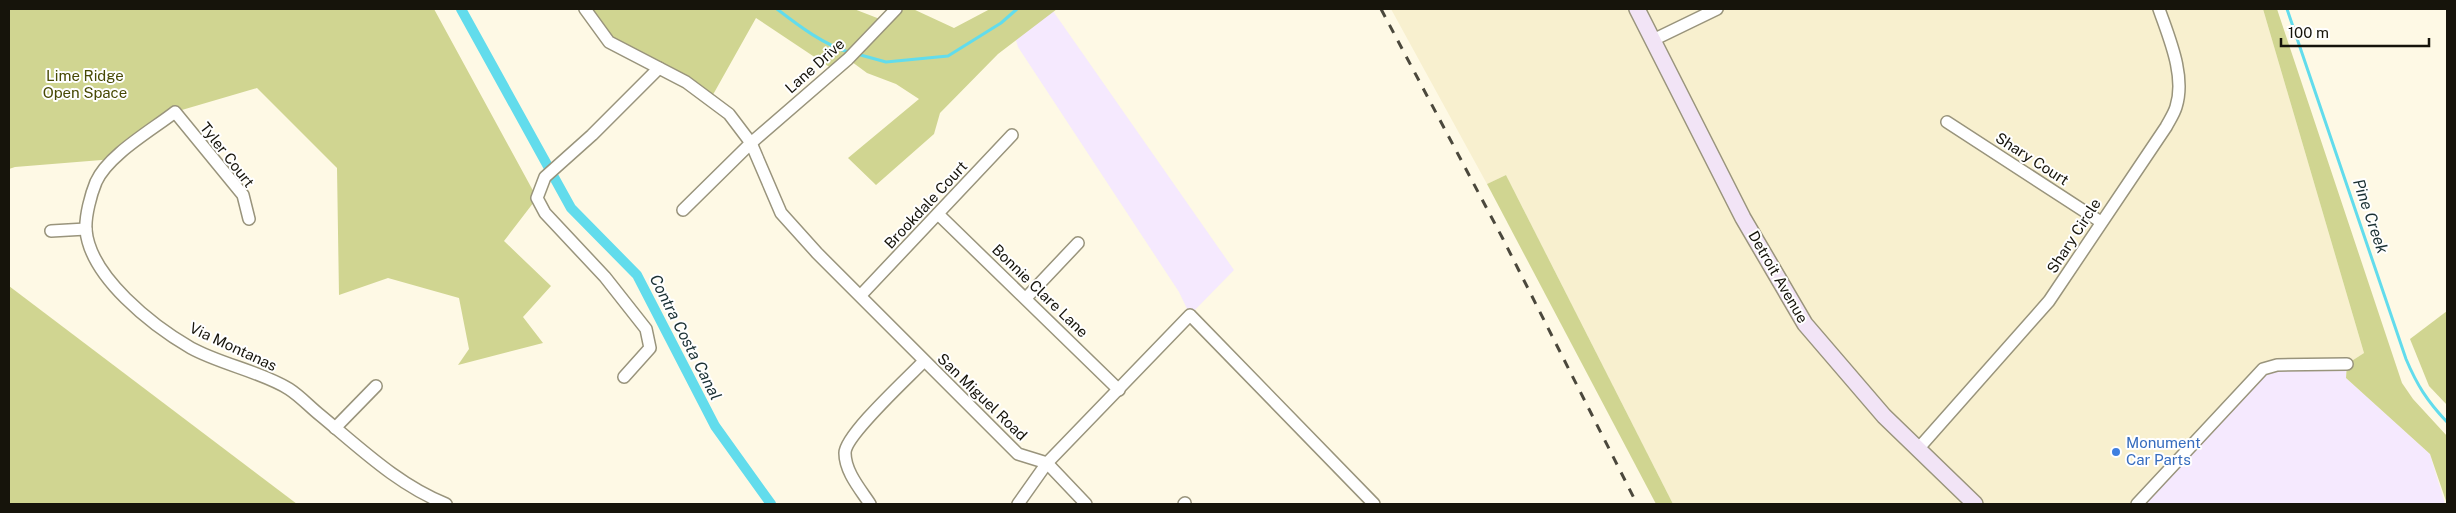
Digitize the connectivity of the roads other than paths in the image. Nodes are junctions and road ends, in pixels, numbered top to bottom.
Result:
1 (585, 9) edge
2 (896, 9) edge
3 (1637, 9) edge
4 (1717, 9) edge
5 (2159, 9) edge
6 (1653, 40) junction
7 (659, 68) junction
8 (1947, 122) dead end
9 (1012, 135) dead end
10 (751, 142) junction
11 (683, 210) dead end
12 (938, 214) junction
13 (250, 219) dead end
14 (2101, 222) junction
15 (86, 229) junction
16 (51, 231) dead end
17 (1078, 243) dead end
18 (861, 295) junction
19 (1026, 298) junction
20 (924, 361) junction
21 (2346, 364) dead end
22 (624, 377) dead end
23 (376, 386) dead end
24 (1119, 390) junction
25 (335, 428) junction
26 (1918, 449) junction
27 (1047, 463) junction
28 (1017, 503) edge
29 (446, 504) edge
30 (870, 504) edge
31 (1086, 504) edge
32 (1374, 504) edge
33 (1975, 504) edge
34 (2137, 504) edge

1 - 7 street, San Miguel Road
2 - 10 street, Lane Drive
3 - 6 street, Detroit Avenue
4 - 6 street
5 - 14 street, Shary Circle
6 - 26 street, Detroit Avenue
7 - 10 street, San Miguel Road
7 - 22 street
8 - 14 street, Shary Court
9 - 12 street, Brookdale Court
10 - 11 street, Lane Drive
10 - 18 street, San Miguel Road
12 - 18 street, Brookdale Court
12 - 19 street, Bonnie Clare Lane
13 - 15 street, Tyler Court
14 - 26 street, Shary Circle
15 - 16 street
15 - 25 street, Via Montanas
17 - 19 street
18 - 20 street, San Miguel Road
19 - 24 street, Bonnie Clare Lane
20 - 27 street, San Miguel Road
20 - 30 street
21 - 34 street
23 - 25 street
24 - 27 street
24 - 32 street
25 - 29 street, Via Montanas
26 - 33 street, Detroit Avenue
27 - 28 street
27 - 31 street

